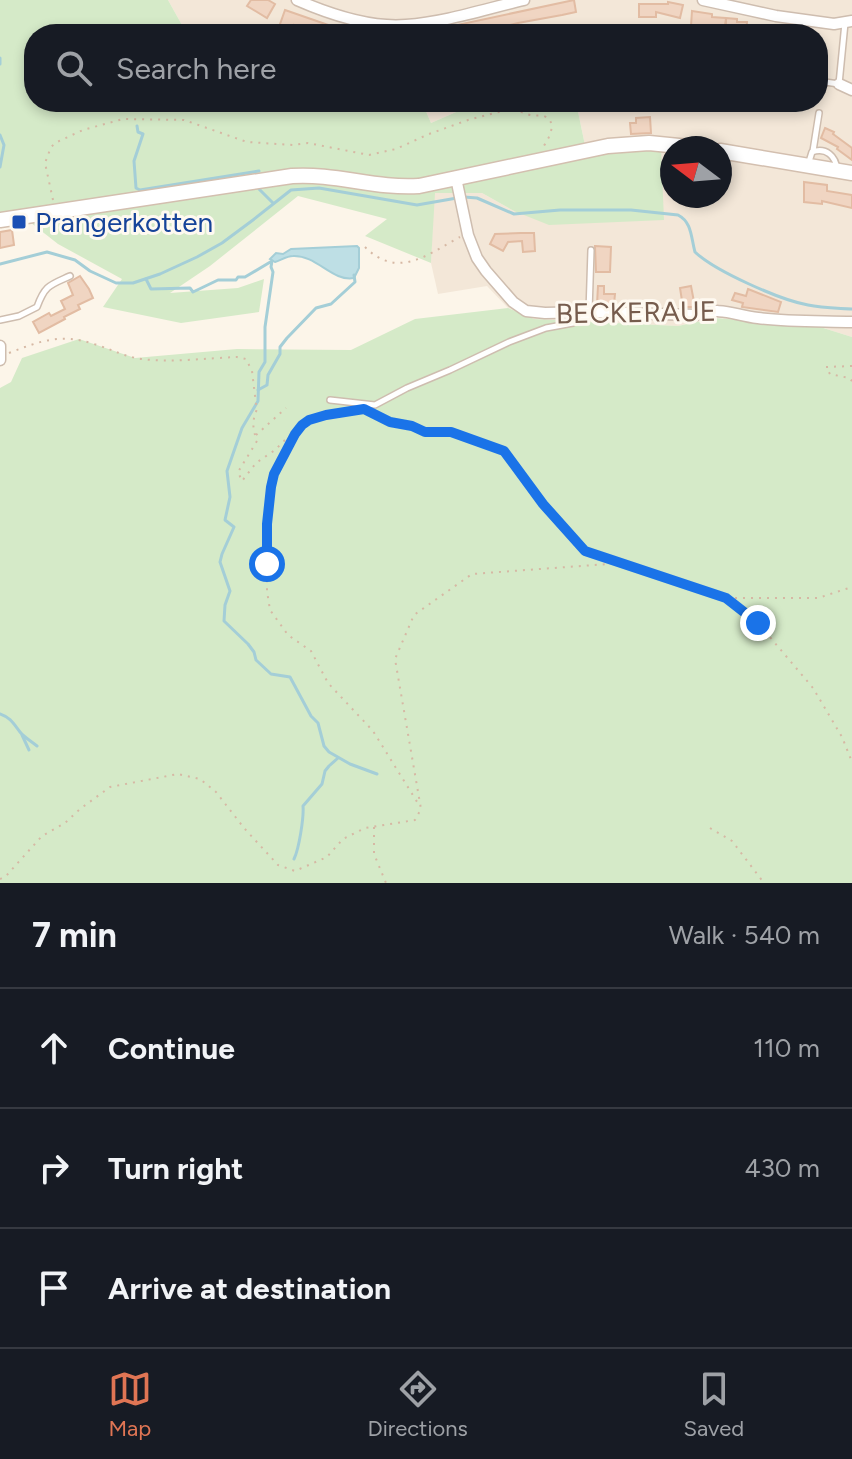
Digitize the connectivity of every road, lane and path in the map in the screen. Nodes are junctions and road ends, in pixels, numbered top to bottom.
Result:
1 (297, 0) edge
2 (524, 0) edge
3 (704, 0) edge
4 (848, 22) edge
5 (386, 24) edge
6 (406, 24) edge
7 (828, 82) edge
8 (839, 84) junction
9 (852, 90) edge
10 (499, 112) edge
11 (522, 112) edge
12 (819, 113) dead end
13 (660, 144) edge
14 (732, 152) edge
15 (810, 159) junction
16 (542, 160) junction
17 (844, 172) edge
18 (458, 190) junction
19 (54, 202) dead end
20 (0, 220) edge
21 (468, 235) junction
22 (365, 247) dead end
23 (591, 250) dead end
24 (70, 276) dead end
25 (592, 312) junction
26 (0, 320) edge
27 (852, 322) edge
28 (0, 346) edge
29 (0, 358) edge
30 (852, 366) edge
31 (852, 381) edge
32 (330, 400) dead end
33 (286, 408) dead end
34 (295, 434) junction
35 (255, 436) junction
36 (622, 563) junction
37 (852, 587) edge
38 (726, 598) junction
39 (852, 762) edge
40 (421, 809) junction
41 (374, 826) junction
42 (710, 828) dead end
43 (0, 879) edge
44 (386, 883) edge
45 (764, 883) edge

1 - 5 street
2 - 6 street
3 - 4 street
4 - 8 lane
7 - 8 lane
8 - 9 street
10 - 19 path
11 - 16 path
12 - 15 lane
13 - 16 main road
14 - 15 main road
15 - 17 main road
16 - 18 main road
18 - 20 main road
18 - 21 street, BECKERAUE
21 - 22 path
21 - 25 street, BECKERAUE
23 - 25 lane
24 - 26 lane
25 - 27 street, BECKERAUE
25 - 32 lane
28 - 29 street
29 - 35 path
30 - 31 path
33 - 35 path
34 - 35 path
34 - 36 path
34 - 40 path
36 - 38 path
36 - 40 path
37 - 38 path
38 - 39 path
40 - 41 path
41 - 43 path
41 - 44 path
42 - 45 path

